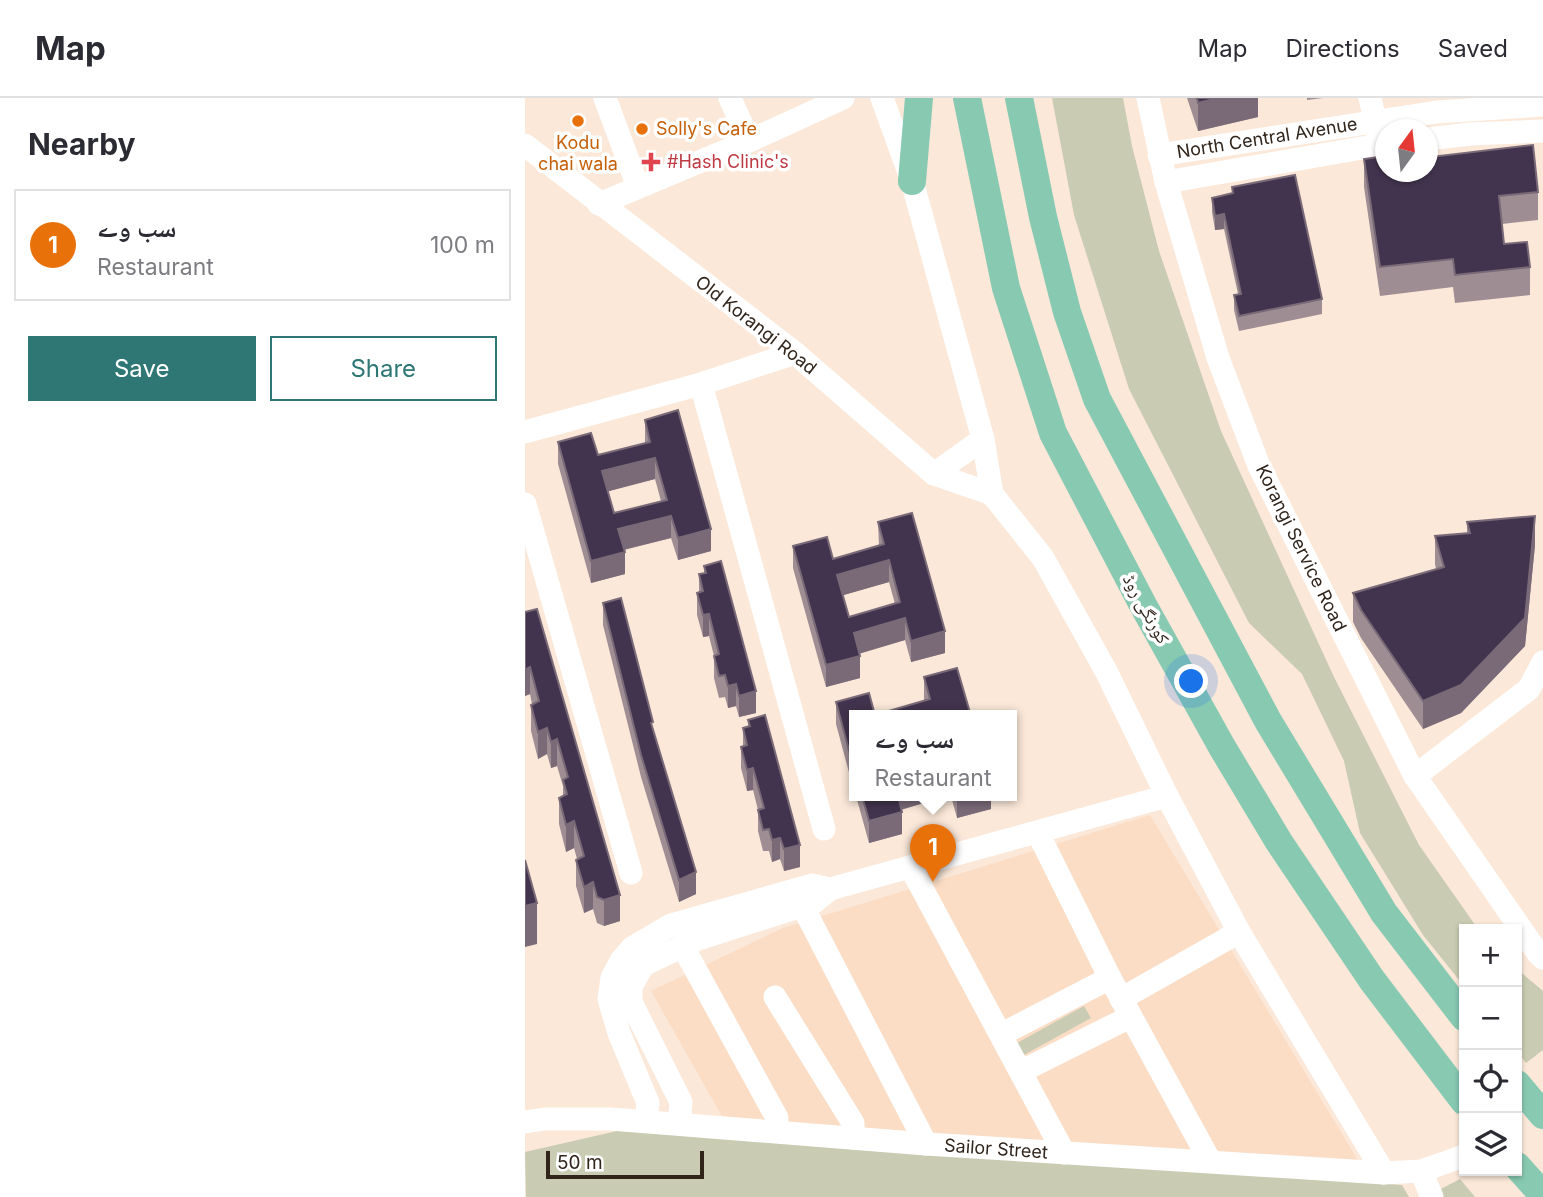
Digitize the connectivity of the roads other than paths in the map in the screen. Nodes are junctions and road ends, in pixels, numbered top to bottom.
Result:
1 (605, 98) edge
2 (730, 98) edge
3 (843, 98) edge
4 (882, 98) edge
5 (919, 98) edge
6 (967, 98) edge
7 (1019, 98) edge
8 (1148, 98) edge
9 (1370, 98) edge
10 (1543, 105) edge
11 (1389, 119) edge
12 (1375, 121) joint
13 (1543, 131) edge
14 (1438, 138) edge
15 (749, 141) junction
16 (525, 145) edge
17 (1375, 145) edge
18 (1159, 155) junction
19 (912, 181) junction
20 (1165, 182) junction
21 (638, 187) junction
22 (599, 204) junction
23 (795, 353) junction
24 (701, 384) junction
25 (525, 432) edge
26 (983, 439) junction
27 (934, 474) junction
28 (992, 494) junction
29 (525, 504) edge
30 (1543, 662) edge
31 (1415, 776) junction
32 (1167, 796) junction
33 (824, 829) dead end
34 (1038, 833) junction
35 (911, 868) junction
36 (631, 873) dead end
37 (830, 888) junction
38 (802, 905) junction
39 (1239, 932) junction
40 (682, 945) junction
41 (1543, 958) edge
42 (1110, 978) junction
43 (775, 998) dead end
44 (1126, 1008) junction
45 (1459, 1010) edge
46 (1002, 1034) junction
47 (1022, 1071) junction
48 (1522, 1090) edge
49 (1459, 1094) edge
50 (1543, 1115) edge
51 (646, 1121) junction
52 (525, 1122) edge
53 (679, 1124) junction
54 (776, 1131) junction
55 (853, 1138) junction
56 (926, 1144) junction
57 (1065, 1153) junction
58 (1459, 1158) edge
59 (1210, 1161) junction
60 (1421, 1171) junction
61 (1522, 1172) edge
62 (1384, 1174) junction
63 (1543, 1195) edge
64 (1433, 1197) edge

1 - 21 street
2 - 15 street
3 - 15 street
4 - 19 street
5 - 19 main road
6 - 49 main road, کورنگی روڈ
7 - 45 main road
8 - 18 street, Korangi Service Road
9 - 12 street
10 - 11 street, North Central Avenue
12 - 18 street, North Central Avenue
13 - 14 street
15 - 21 street
16 - 22 street, Old Korangi Road
17 - 20 street, North Central Avenue
18 - 20 street, Korangi Service Road
19 - 26 street
20 - 31 street, Korangi Service Road
21 - 22 street
22 - 23 street, Old Korangi Road
23 - 24 street
23 - 27 street, Old Korangi Road
24 - 25 street
24 - 33 street
26 - 27 street
26 - 28 street
27 - 28 street, Old Korangi Road
28 - 32 street
29 - 36 street
30 - 31 street
31 - 41 street, Korangi Service Road
32 - 34 street
32 - 39 street
34 - 35 street
34 - 42 street
35 - 37 street
35 - 46 street
37 - 38 street
37 - 51 street
38 - 40 street
38 - 56 street
39 - 44 street
39 - 62 street
40 - 53 street
40 - 54 street
42 - 44 street
42 - 46 street
43 - 55 street
44 - 47 street
44 - 59 street
46 - 47 street
47 - 57 street
48 - 50 main road
51 - 52 street, Sailor Street
51 - 53 street, Sailor Street
53 - 54 street, Sailor Street
54 - 55 street, Sailor Street
55 - 56 street, Sailor Street
56 - 57 street, Sailor Street
57 - 59 street, Sailor Street
58 - 60 street, Sailor Street
59 - 62 street, Sailor Street
60 - 62 street, Sailor Street
60 - 64 street
61 - 63 main road

